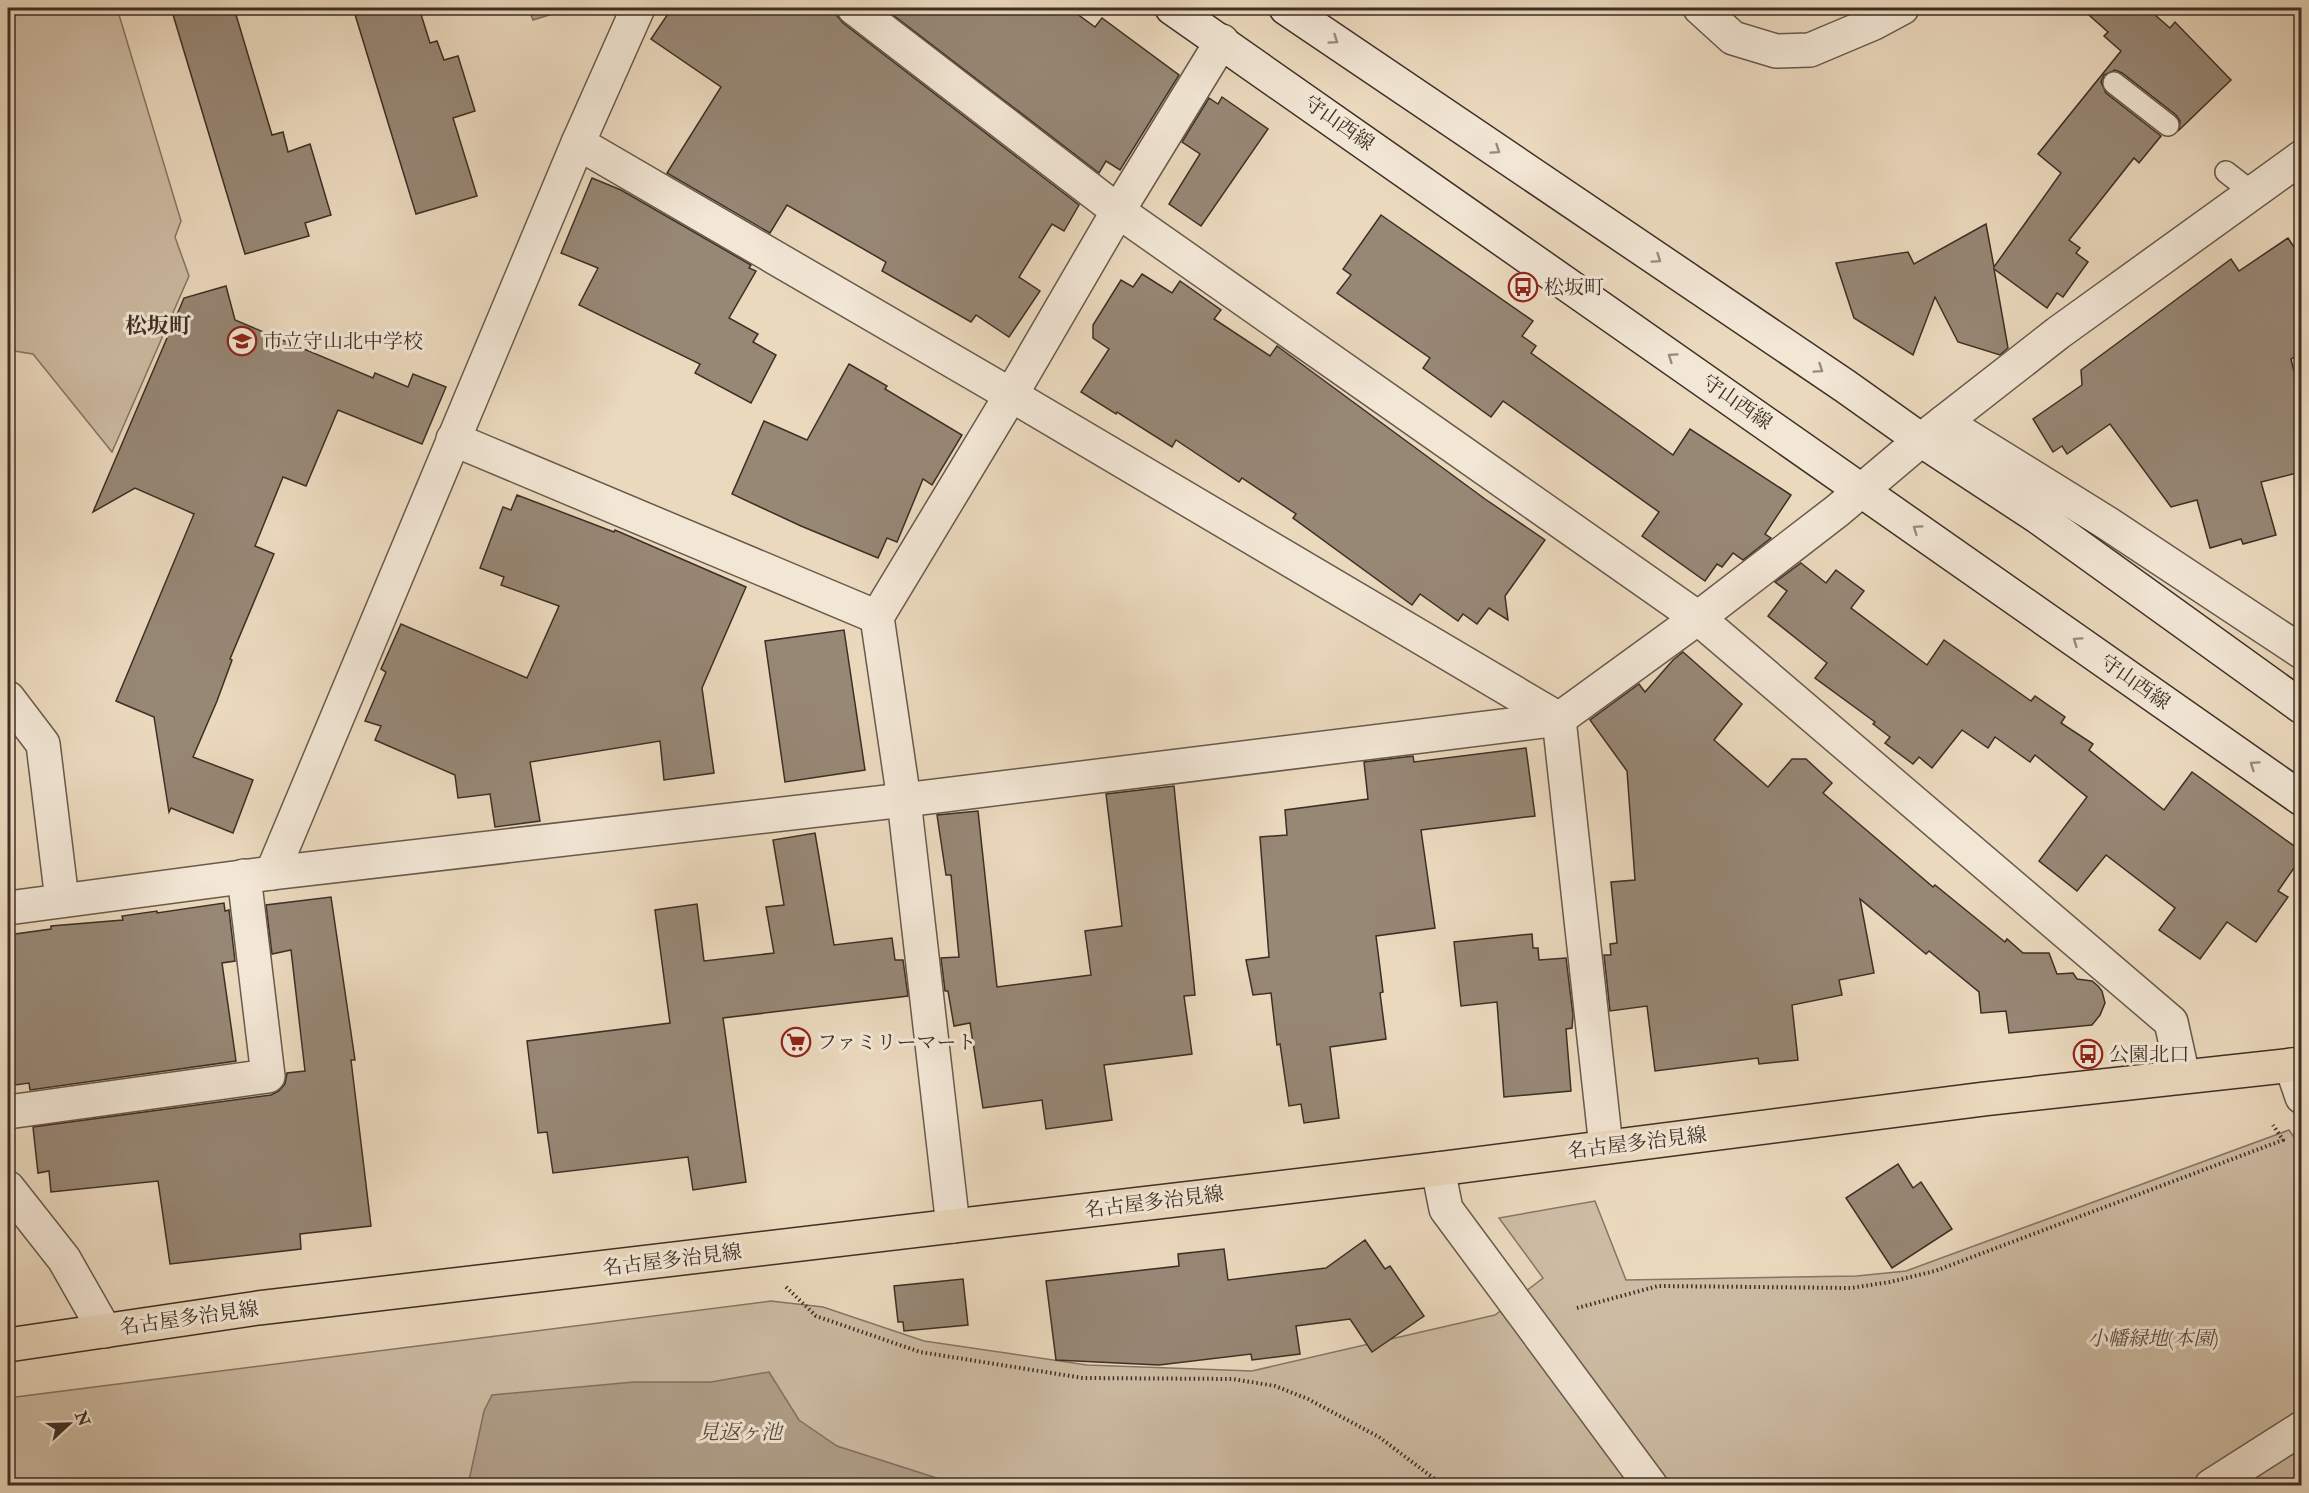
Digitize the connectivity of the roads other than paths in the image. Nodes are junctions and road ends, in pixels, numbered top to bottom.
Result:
1 (638, 8) edge
2 (854, 8) edge
3 (1172, 8) edge
4 (1286, 8) edge
5 (1700, 8) edge
6 (1902, 8) edge
7 (1221, 41) junction
8 (2114, 83) dead end
9 (2168, 125) dead end
10 (578, 143) junction
11 (2301, 157) edge
12 (2226, 171) dead end
13 (2253, 193) junction
14 (1118, 211) junction
15 (1011, 395) junction
16 (1933, 431) junction
17 (453, 439) junction
18 (1863, 491) junction
19 (877, 617) junction
20 (1698, 618) junction
21 (2301, 652) edge
22 (8, 698) edge
23 (2301, 706) edge
24 (1559, 719) junction
25 (2301, 799) edge
26 (904, 800) junction
27 (258, 874) junction
28 (62, 900) junction
29 (8, 908) edge
30 (2296, 1064) edge
31 (2183, 1076) junction
32 (2301, 1098) edge
33 (8, 1112) edge
34 (1606, 1147) junction
35 (1438, 1169) junction
36 (8, 1188) edge
37 (953, 1226) junction
38 (105, 1331) junction
39 (8, 1345) edge
40 (2301, 1428) edge
41 (1651, 1485) edge
42 (2211, 1485) edge

1 - 10 street
2 - 14 street
3 - 7 street, 守山西線
4 -> 16 street
5 - 6 street
7 - 14 street
18 -> 7 street, 守山西線
8 - 9 lane
10 - 15 street
10 - 17 street
11 - 13 street
12 - 13 lane
13 - 16 street
14 - 15 street
14 - 20 street
15 - 19 street
15 - 24 street
16 - 18 street
16 - 21 street
16 - 23 street
17 - 19 street
17 - 27 street
18 - 20 street
25 -> 18 street, 守山西線
19 - 26 street
20 - 24 street
20 - 31 street
22 - 28 street
24 - 26 street
24 - 34 street
26 - 27 street
26 - 37 street
27 - 28 street
27 - 33 street
28 - 29 street
30 - 31 main road, 名古屋多治見線
30 - 32 street
31 - 34 main road, 名古屋多治見線
34 - 35 main road, 名古屋多治見線
35 - 37 main road, 名古屋多治見線
35 - 41 street
36 - 38 street
37 - 38 main road, 名古屋多治見線
38 - 39 main road, 名古屋多治見線
40 - 42 street

